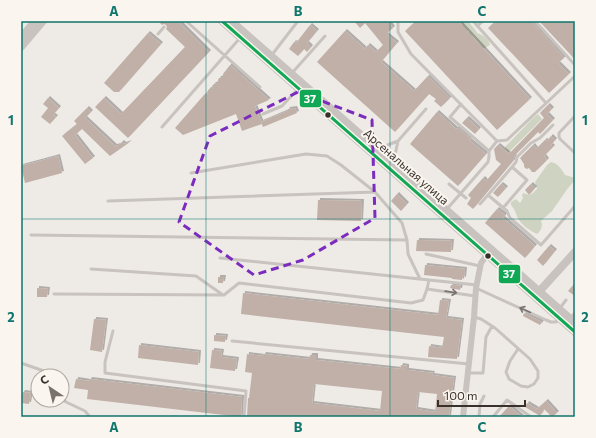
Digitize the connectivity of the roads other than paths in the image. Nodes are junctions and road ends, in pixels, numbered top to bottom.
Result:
1 (36, 21) edge
2 (43, 21) edge
3 (186, 21) edge
4 (222, 21) edge
5 (231, 21) edge
6 (298, 21) edge
7 (398, 21) edge
8 (473, 21) edge
9 (483, 21) edge
10 (535, 21) edge
11 (477, 26) junction
12 (164, 27) dead end
13 (158, 34) dead end
14 (242, 35) junction
15 (325, 36) dead end
16 (21, 38) edge
17 (21, 47) edge
18 (224, 55) junction
19 (269, 58) junction
20 (575, 65) edge
21 (289, 76) junction
22 (575, 76) edge
23 (260, 87) dead end
24 (298, 88) junction
25 (546, 103) junction
26 (461, 104) junction
27 (426, 109) dead end
28 (263, 114) dead end
29 (575, 116) edge
30 (553, 125) dead end
31 (162, 127) dead end
32 (398, 140) junction
33 (497, 141) junction
34 (489, 151) junction
35 (376, 152) junction
36 (575, 153) edge
37 (389, 164) junction
38 (512, 167) junction
39 (191, 173) dead end
40 (449, 184) dead end
41 (375, 192) junction
42 (460, 193) junction
43 (488, 195) junction
44 (466, 198) dead end
45 (108, 201) dead end
46 (480, 204) dead end
47 (575, 206) edge
48 (503, 208) junction
49 (444, 212) junction
50 (31, 235) dead end
51 (407, 240) junction
52 (489, 252) junction
53 (575, 252) edge
54 (426, 254) dead end
55 (220, 258) dead end
56 (480, 266) junction
57 (91, 269) dead end
58 (420, 279) junction
59 (429, 280) junction
60 (477, 286) junction
61 (428, 289) junction
62 (54, 294) dead end
63 (537, 294) junction
64 (224, 295) junction
65 (476, 296) junction
66 (566, 300) dead end
67 (559, 309) junction
68 (474, 317) junction
69 (569, 319) edge
70 (492, 326) junction
71 (113, 332) dead end
72 (575, 332) edge
73 (232, 341) dead end
74 (518, 349) junction
75 (21, 363) edge
76 (469, 364) junction
77 (35, 368) edge
78 (468, 373) junction
79 (484, 396) dead end
80 (70, 404) edge
81 (172, 416) edge
82 (90, 417) edge
83 (176, 417) edge
84 (244, 417) edge
85 (463, 417) edge
86 (479, 417) edge
87 (493, 417) edge
88 (531, 417) edge

1 - 16 street
2 - 17 street
3 - 18 lane
4 - 14 street, Арсенальная улица
5 - 14 street, Арсенальная улица
6 - 19 lane
7 - 26 lane
8 - 11 lane
9 - 11 lane
10 - 20 lane
11 - 25 lane
12 - 13 lane
14 - 18 lane
14 - 19 street, Арсенальная улица
15 - 21 lane
18 - 23 lane
18 - 31 lane
19 - 21 street, Арсенальная улица
21 - 24 street, Арсенальная улица
21 - 35 street, Арсенальная улица
22 - 25 lane
24 - 28 lane
24 - 35 street, Арсенальная улица
25 - 33 lane
26 - 33 lane
26 - 34 lane
27 - 32 lane
29 - 36 lane
30 - 38 lane
32 - 35 lane
32 - 37 lane
33 - 34 lane
34 - 42 lane
35 - 37 street, Арсенальная улица
37 - 49 street, Арсенальная улица
38 - 43 lane
38 - 48 lane
39 - 41 lane
40 - 42 lane
41 - 45 lane
41 - 51 lane
42 - 44 lane
42 - 49 lane
43 - 46 lane
43 - 48 lane
47 - 48 lane
49 - 52 street, Арсенальная улица
50 - 51 lane
51 - 58 lane
52 - 56 street
52 - 63 street, Арсенальная улица
53 - 63 street
54 - 56 lane
55 - 58 lane
56 - 60 street
57 - 64 lane
58 - 59 lane
59 - 60 lane
59 - 61 lane
60 - 65 street
69 -> 60 lane
61 - 64 lane
61 -> 65 lane
62 - 64 lane
63 - 67 street, Арсенальная улица
63 - 69 street, Арсенальная улица
65 - 68 street
66 - 67 lane
67 - 69 street, Арсенальная улица
68 - 70 lane
68 - 76 street
69 - 72 street, Арсенальная улица
70 - 74 lane
70 - 78 lane
71 - 84 lane
73 - 76 lane
74 - 74 lane
75 - 77 lane
76 - 78 street
78 - 85 street
79 - 86 lane
80 - 82 lane
81 - 83 lane
87 - 88 lane

